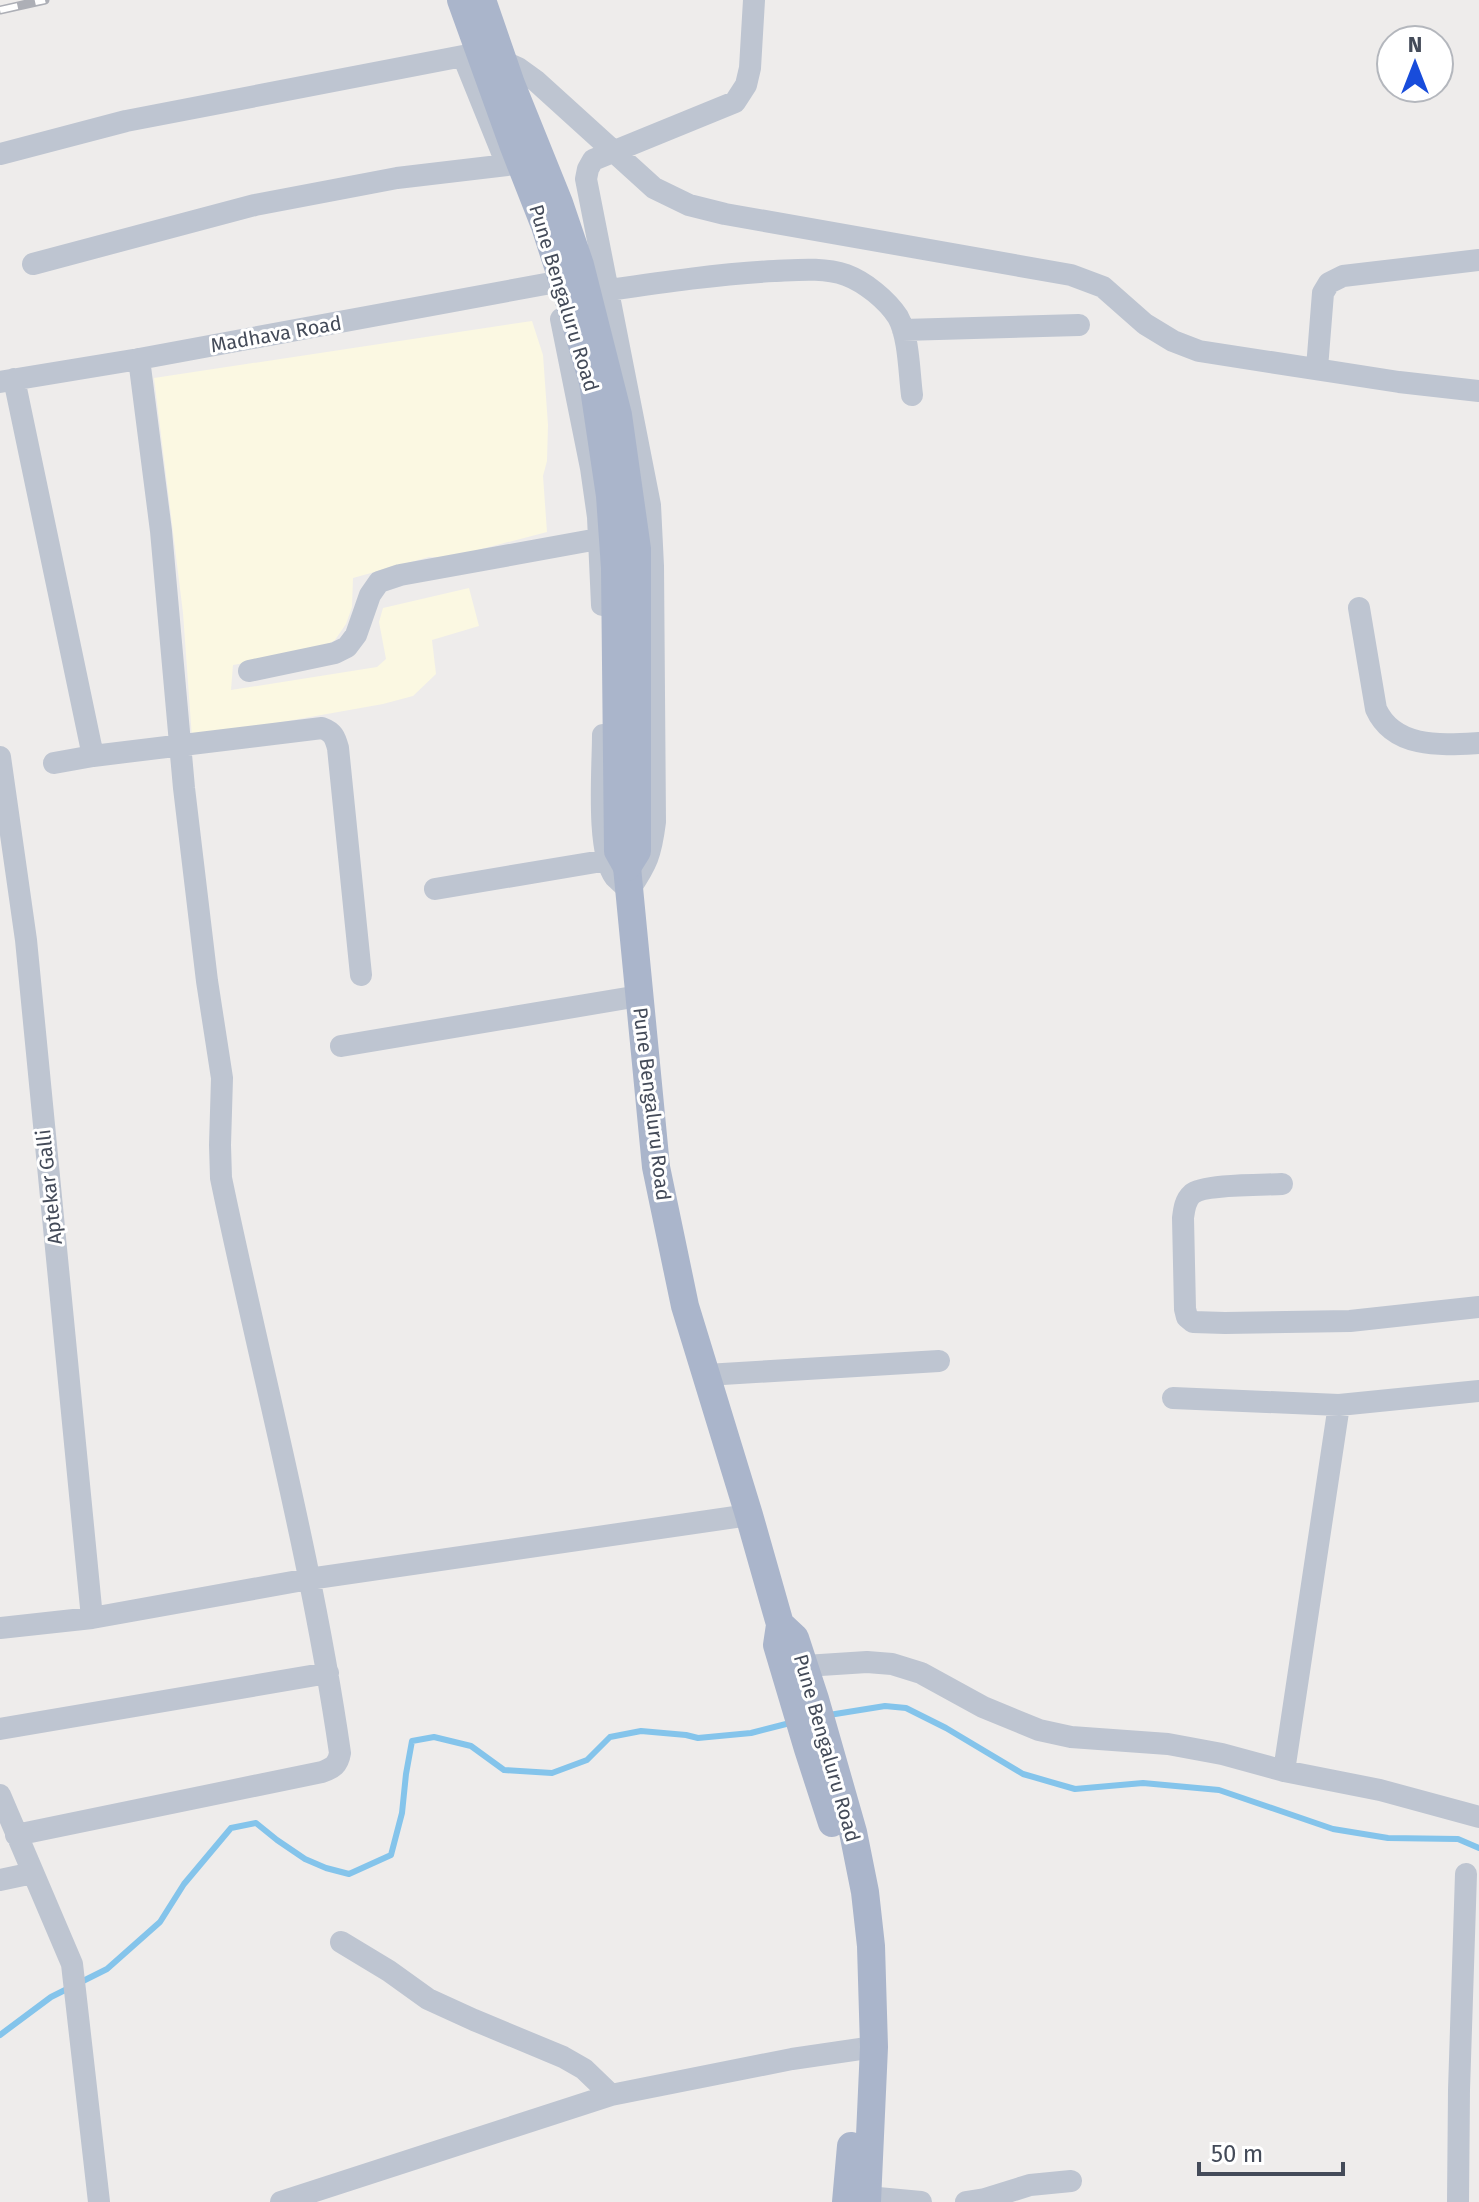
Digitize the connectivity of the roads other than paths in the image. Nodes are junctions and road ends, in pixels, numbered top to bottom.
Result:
1 (461, 0) edge
2 (482, 0) edge
3 (754, 0) edge
4 (463, 56) junction
5 (612, 152) junction
6 (0, 154) edge
7 (507, 165) junction
8 (1479, 260) edge
9 (33, 264) dead end
10 (551, 283) junction
11 (609, 290) junction
12 (1079, 325) dead end
13 (903, 330) junction
14 (139, 359) junction
15 (1317, 368) junction
16 (7, 381) edge
17 (1479, 391) edge
18 (912, 395) dead end
19 (598, 539) junction
20 (1359, 608) dead end
21 (249, 671) dead end
22 (1479, 743) edge
23 (181, 746) junction
24 (93, 756) junction
25 (0, 757) edge
26 (54, 763) dead end
27 (621, 872) junction
28 (435, 889) dead end
29 (361, 975) dead end
30 (639, 996) junction
31 (341, 1046) dead end
32 (1282, 1184) dead end
33 (1479, 1307) edge
34 (939, 1361) dead end
35 (706, 1375) junction
36 (1479, 1391) edge
37 (1173, 1398) dead end
38 (1339, 1405) junction
39 (749, 1515) junction
40 (309, 1579) junction
41 (92, 1618) junction
42 (780, 1624) junction
43 (0, 1628) edge
44 (805, 1666) junction
45 (328, 1673) junction
46 (804, 1699) junction
47 (0, 1729) edge
48 (1284, 1771) junction
49 (0, 1795) edge
50 (1479, 1817) edge
51 (16, 1835) junction
52 (33, 1873) junction
53 (1466, 1874) dead end
54 (0, 1880) edge
55 (341, 1942) dead end
56 (866, 2048) junction
57 (611, 2095) junction
58 (1071, 2181) dead end
59 (860, 2200) edge
60 (99, 2202) edge
61 (281, 2202) edge
62 (921, 2202) edge
63 (966, 2202) edge
64 (1458, 2202) edge

1 - 27 main road, Pune Bengaluru Road, bridge
2 - 27 main road, bridge
3 - 5 street
4 - 5 street
4 - 6 street
4 - 7 street
5 - 11 street
5 - 15 street
7 - 9 street
7 - 10 street
8 - 15 street
10 - 14 street, Madhava Road
10 - 19 street
11 - 13 street
11 - 27 street
12 - 13 street
13 - 18 street
14 - 16 street, Madhava Road
14 - 23 street
15 - 17 street
16 - 24 street
19 - 21 street
19 - 27 street
20 - 22 street
23 - 24 street
23 - 29 street
23 - 40 street
24 - 26 street
25 - 41 street, Aptekar Galli
27 - 28 street
27 - 30 main road, Pune Bengaluru Road
30 - 31 street
30 - 35 main road, Pune Bengaluru Road
32 - 33 street
34 - 35 street
35 - 39 main road, Pune Bengaluru Road
36 - 38 street
37 - 38 street
38 - 48 street
39 - 40 street
39 - 42 main road, Pune Bengaluru Road
40 - 41 street
40 - 45 street
41 - 43 street
42 - 44 main road, Pune Bengaluru Road
42 - 46 main road
44 - 46 main road, Pune Bengaluru Road
44 - 48 street
45 - 47 street
45 - 51 street
46 - 56 main road, Pune Bengaluru Road
48 - 50 street
49 - 51 street
51 - 52 street
52 - 54 street
52 - 60 street
53 - 64 street
55 - 57 street
56 - 57 street
56 - 59 main road, Pune Bengaluru Road
57 - 61 street
58 - 63 street
59 - 62 street

